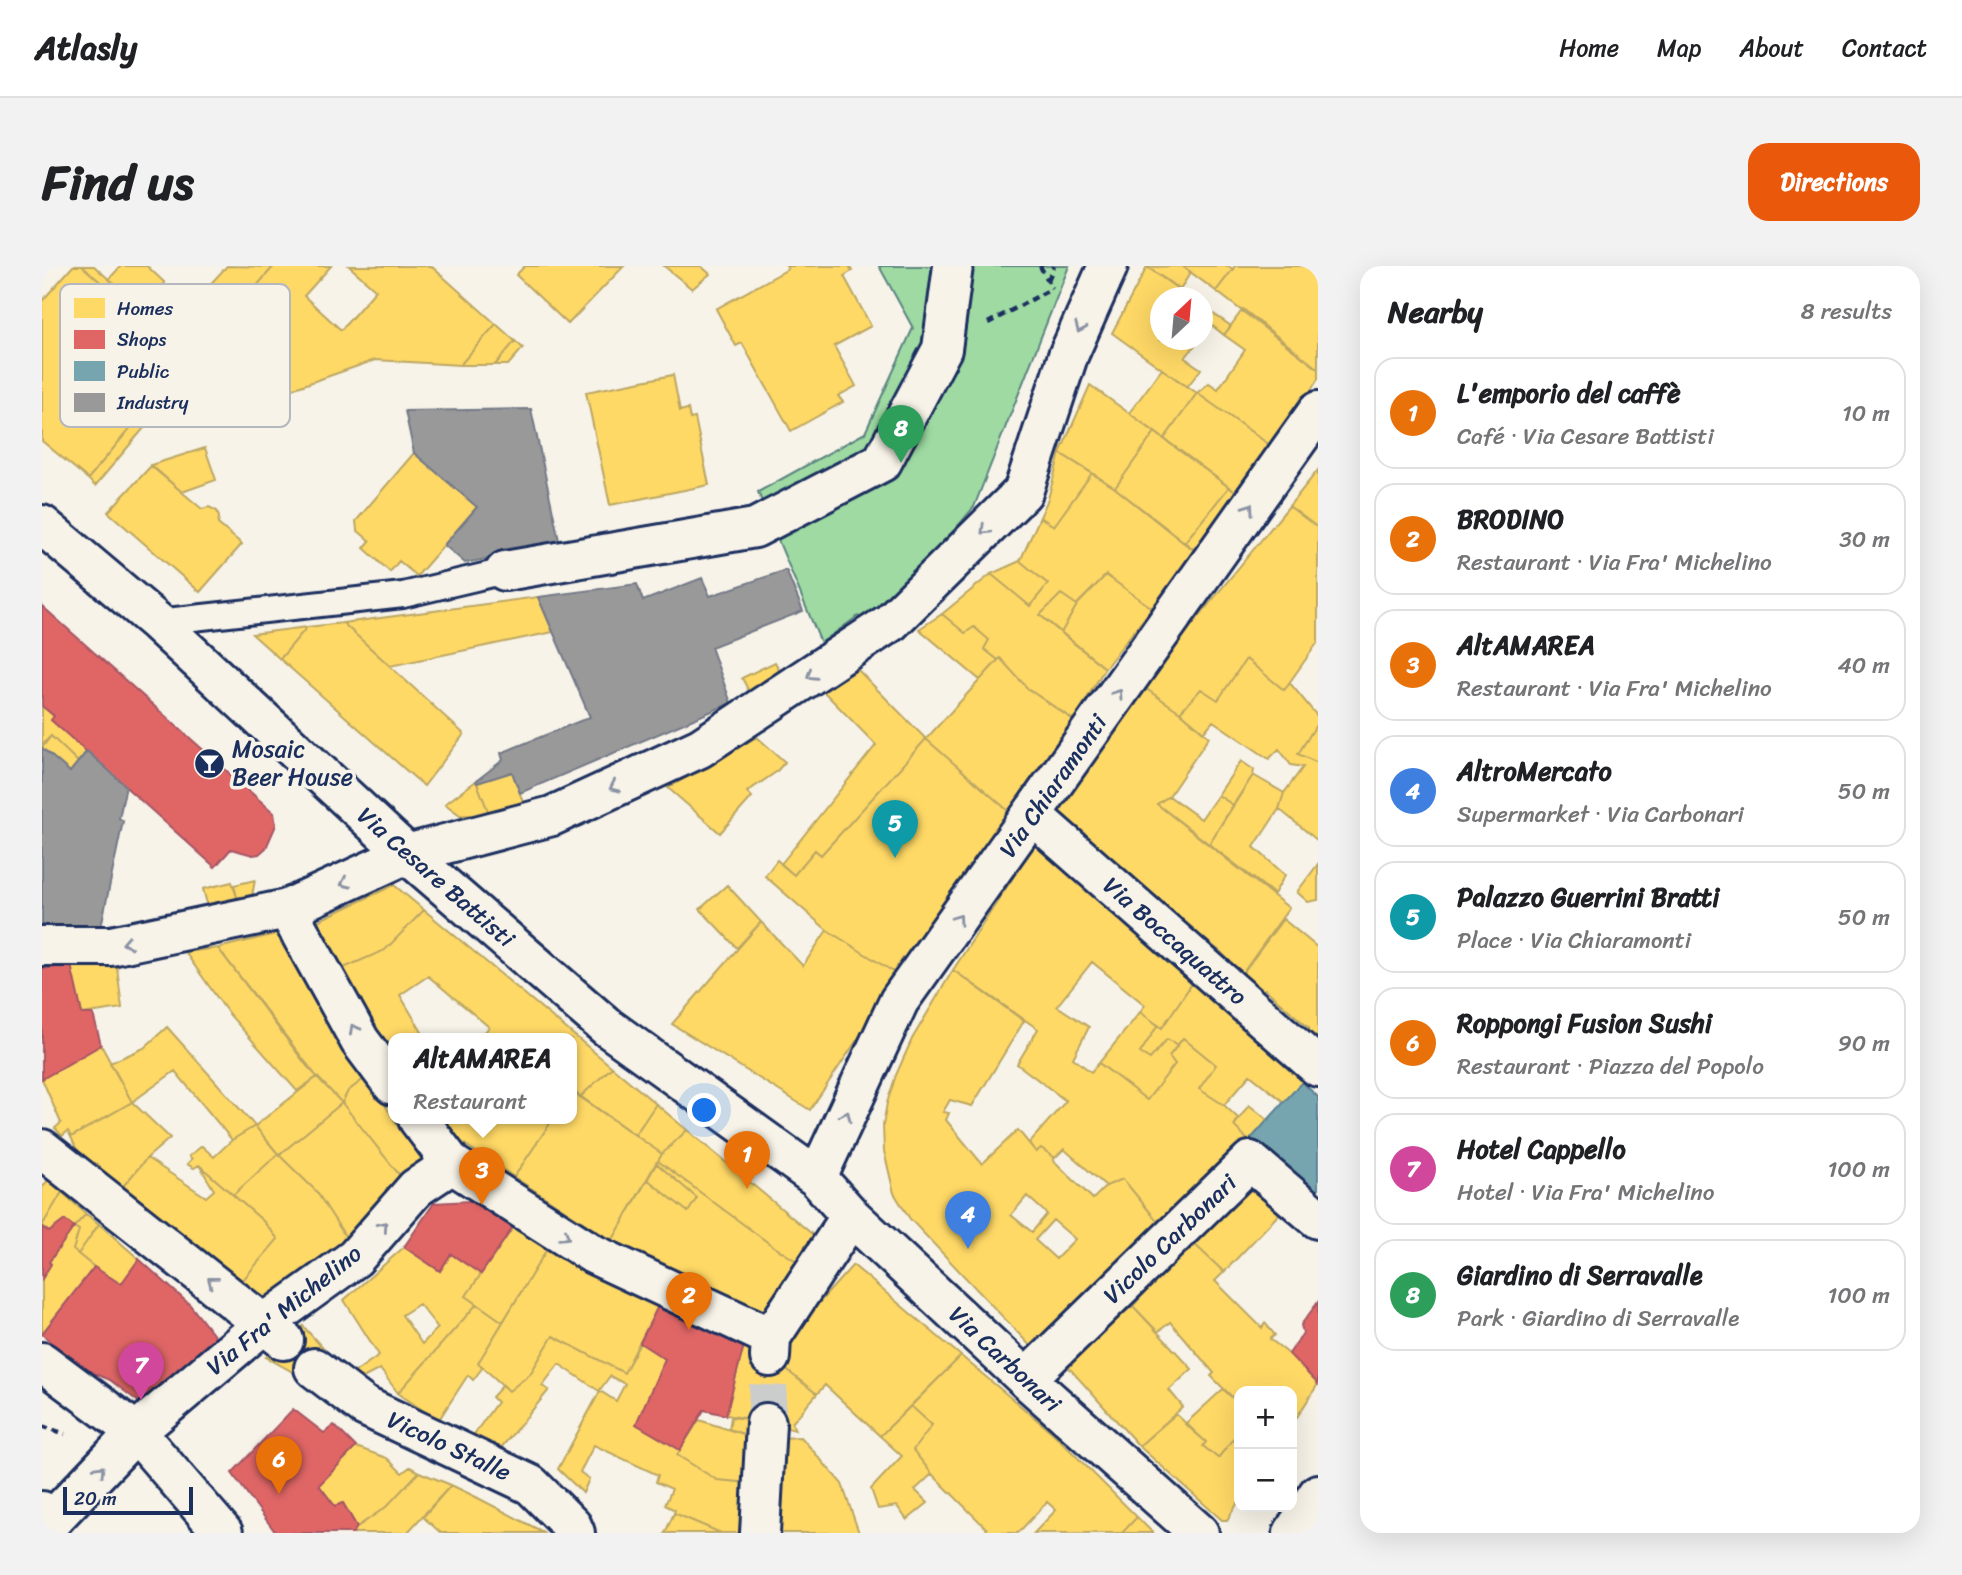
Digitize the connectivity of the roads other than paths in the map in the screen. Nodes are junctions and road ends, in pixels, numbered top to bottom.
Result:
1 (953, 266) edge
2 (1108, 266) edge
3 (1318, 411) edge
4 (42, 525) edge
5 (505, 571) joint
6 (157, 622) junction
7 (1032, 815) junction
8 (407, 854) junction
9 (287, 909) junction
10 (42, 946) edge
11 (1318, 1067) edge
12 (388, 1078) edge
13 (422, 1124) edge
14 (42, 1149) edge
15 (452, 1164) junction
16 (817, 1178) junction
17 (851, 1216) junction
18 (1318, 1219) edge
19 (275, 1332) junction
20 (42, 1362) edge
21 (314, 1368) dead end
22 (1026, 1379) junction
23 (766, 1423) tunnel mouth
24 (136, 1433) junction
25 (1318, 1494) edge
26 (47, 1515) edge
27 (223, 1533) edge
28 (575, 1533) edge
29 (760, 1533) edge
30 (1199, 1533) edge
31 (1293, 1533) edge

1 - 5 street
2 -> 8 street
7 -> 3 street, Via Chiaramonti
4 - 6 street, Via Cesare Battisti
5 - 6 lane
6 - 8 street, Via Cesare Battisti
7 - 11 street, Via Boccaquattro
16 -> 7 street, Via Chiaramonti
8 -> 9 street
8 - 16 street, Via Cesare Battisti
9 -> 10 street
12 -> 9 street
13 - 15 street
19 -> 14 street
15 -> 17 street
19 -> 15 street, Via Fra' Michelino
16 - 17 street, Via Carbonari
17 - 22 street, Via Carbonari
18 - 22 street, Vicolo Carbonari
19 - 24 street, Via Fra' Michelino
20 - 24 street
21 - 28 street, Vicolo Stalle
22 - 30 street, Via Carbonari
23 - 29 street
26 -> 24 street, Via Fra' Michelino
24 - 27 street
25 - 31 street

